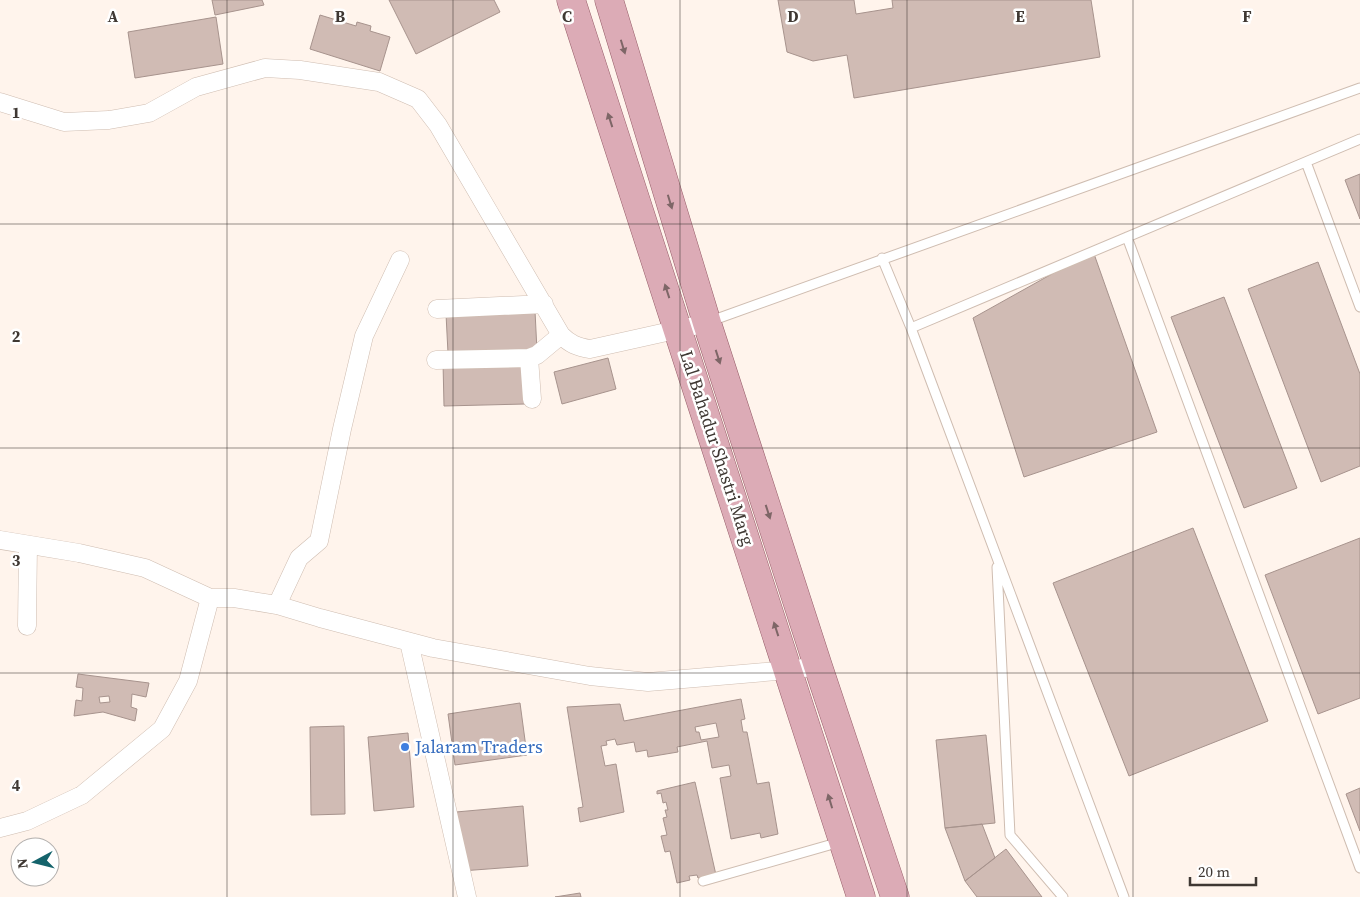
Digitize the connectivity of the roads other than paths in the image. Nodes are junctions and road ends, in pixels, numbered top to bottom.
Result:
1 (571, 0) edge
2 (609, 0) edge
3 (1360, 88) edge
4 (0, 102) edge
5 (1360, 139) edge
6 (651, 140) junction
7 (620, 152) junction
8 (1306, 162) junction
9 (1127, 237) junction
10 (882, 258) junction
11 (400, 260) dead end
12 (544, 304) junction
13 (1360, 307) edge
14 (437, 309) dead end
15 (707, 322) junction
16 (911, 328) junction
17 (679, 329) junction
18 (561, 335) junction
19 (529, 358) junction
20 (436, 360) dead end
21 (532, 399) dead end
22 (0, 540) edge
23 (28, 545) junction
24 (997, 558) junction
25 (210, 598) junction
26 (277, 605) junction
27 (27, 626) dead end
28 (409, 642) junction
29 (818, 666) junction
30 (789, 670) junction
31 (0, 828) edge
32 (842, 841) junction
33 (1360, 868) edge
34 (703, 881) dead end
35 (467, 897) edge
36 (861, 897) edge
37 (895, 897) edge
38 (1063, 897) edge
39 (1124, 897) edge

7 -> 1 main road, Lal Bahadur Shastri Marg
2 -> 6 main road, Lal Bahadur Shastri Marg
3 - 10 lane
4 - 12 street
5 - 8 lane
6 - 7 main road
6 -> 15 main road, Lal Bahadur Shastri Marg
17 -> 7 main road, Lal Bahadur Shastri Marg
8 - 9 lane
8 - 13 lane
9 - 16 lane
9 - 33 lane
10 - 15 lane
10 - 16 lane
11 - 26 street
12 - 14 street
12 - 18 street
15 - 17 street
15 -> 29 main road, Lal Bahadur Shastri Marg
16 - 24 lane
17 - 18 street
30 -> 17 main road, Lal Bahadur Shastri Marg
18 - 19 street
19 - 20 street
19 - 21 street
22 - 23 street
23 - 25 street
23 - 27 street
24 - 38 lane
24 - 39 lane
25 - 26 street
25 - 31 street
26 - 28 street
28 - 30 street
28 - 35 street
29 - 30 street
29 - 37 main road, Lal Bahadur Shastri Marg
32 -> 30 main road, Lal Bahadur Shastri Marg
32 - 34 lane
32 - 36 main road, Lal Bahadur Shastri Marg

